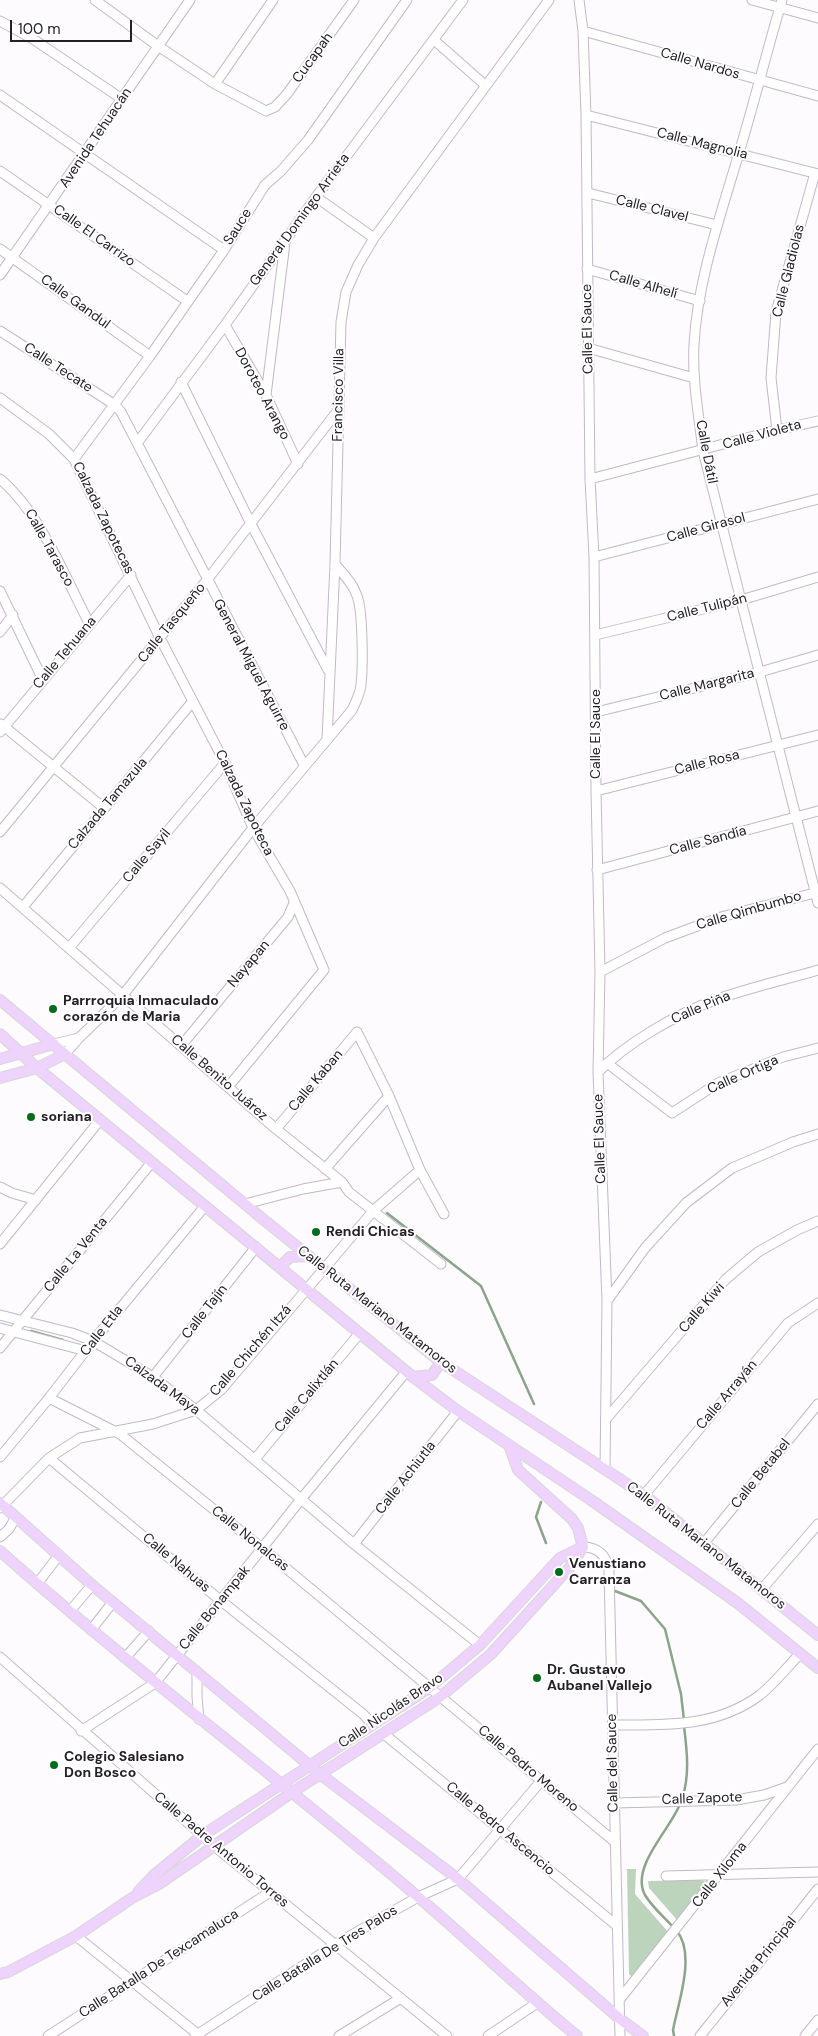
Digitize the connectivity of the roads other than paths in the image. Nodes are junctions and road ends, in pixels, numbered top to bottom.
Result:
1 (190, 0) edge
2 (273, 0) edge
3 (354, 0) edge
4 (407, 0) edge
5 (463, 0) edge
6 (549, 0) edge
7 (579, 0) edge
8 (752, 0) edge
9 (99, 1) edge
10 (781, 4) edge
11 (818, 18) edge
12 (0, 21) edge
13 (583, 31) junction
14 (434, 40) junction
15 (158, 46) junction
16 (759, 80) junction
17 (216, 84) junction
18 (485, 85) junction
19 (0, 95) edge
20 (818, 96) edge
21 (122, 99) junction
22 (586, 115) junction
23 (739, 153) junction
24 (85, 154) junction
25 (0, 171) edge
26 (816, 173) edge
27 (588, 193) junction
28 (316, 197) junction
29 (50, 205) junction
30 (717, 225) junction
31 (374, 238) junction
32 (285, 240) junction
33 (0, 249) edge
34 (224, 250) junction
35 (12, 257) junction
36 (586, 270) junction
37 (0, 274) edge
38 (187, 301) junction
39 (700, 301) junction
40 (225, 325) junction
41 (0, 331) edge
42 (588, 348) junction
43 (150, 356) junction
44 (694, 378) junction
45 (181, 382) junction
46 (266, 395) junction
47 (0, 398) edge
48 (115, 405) junction
49 (339, 409) junction
50 (818, 421) edge
51 (777, 430) junction
52 (138, 442) junction
53 (703, 451) junction
54 (74, 458) junction
55 (298, 464) junction
56 (590, 479) junction
57 (0, 480) edge
58 (818, 499) edge
59 (251, 524) junction
60 (721, 524) junction
61 (594, 557) junction
62 (334, 564) junction
63 (132, 575) junction
64 (818, 578) edge
65 (207, 580) junction
66 (0, 590) edge
67 (741, 600) junction
68 (13, 615) junction
69 (89, 623) junction
70 (0, 632) edge
71 (595, 635) junction
72 (160, 638) junction
73 (818, 655) edge
74 (328, 670) junction
75 (760, 672) junction
76 (42, 680) junction
77 (193, 701) junction
78 (596, 712) junction
79 (2, 727) edge
80 (818, 735) edge
81 (327, 739) junction
82 (778, 746) junction
83 (225, 763) junction
84 (304, 765) junction
85 (54, 767) junction
86 (596, 791) junction
87 (104, 808) junction
88 (818, 811) edge
89 (796, 817) junction
90 (253, 828) junction
91 (0, 832) edge
92 (597, 870) junction
93 (0, 888) edge
94 (817, 892) edge
95 (294, 903) junction
96 (818, 903) edge
97 (23, 907) junction
98 (69, 948) junction
99 (818, 970) edge
100 (600, 972) junction
101 (123, 995) junction
102 (0, 1000) edge
103 (0, 1034) edge
104 (79, 1038) junction
105 (54, 1044) junction
106 (181, 1046) junction
107 (818, 1048) edge
108 (21, 1052) junction
109 (66, 1054) junction
110 (0, 1059) edge
111 (606, 1063) junction
112 (37, 1068) junction
113 (598, 1072) junction
114 (0, 1078) edge
115 (228, 1087) junction
116 (389, 1096) junction
117 (100, 1120) junction
118 (276, 1129) junction
119 (818, 1134) edge
120 (152, 1162) junction
121 (326, 1169) junction
122 (420, 1170) junction
123 (342, 1182) junction
124 (0, 1187) edge
125 (36, 1200) junction
126 (245, 1204) junction
127 (205, 1206) junction
128 (374, 1210) junction
129 (444, 1214) dead end
130 (818, 1221) edge
131 (0, 1244) edge
132 (256, 1247) junction
133 (308, 1256) junction
134 (441, 1264) dead end
135 (280, 1267) junction
136 (323, 1269) junction
137 (306, 1289) junction
138 (607, 1301) junction
139 (818, 1303) edge
140 (0, 1314) edge
141 (22, 1321) junction
142 (0, 1328) edge
143 (13, 1332) junction
144 (359, 1334) junction
145 (93, 1341) junction
146 (0, 1348) edge
147 (86, 1351) junction
148 (440, 1362) junction
149 (410, 1374) junction
150 (153, 1377) junction
151 (49, 1398) junction
152 (818, 1404) edge
153 (196, 1410) junction
154 (458, 1412) junction
155 (606, 1419) junction
156 (116, 1432) junction
157 (509, 1445) junction
158 (0, 1457) edge
159 (49, 1458) junction
160 (254, 1459) junction
161 (605, 1469) junction
162 (644, 1495) junction
163 (302, 1498) junction
164 (1, 1506) edge
165 (16, 1517) junction
166 (818, 1524) edge
167 (0, 1537) edge
168 (704, 1543) junction
169 (354, 1544) junction
170 (583, 1547) junction
171 (263, 1549) junction
172 (0, 1551) edge
173 (60, 1555) junction
174 (37, 1584) junction
175 (92, 1585) junction
176 (762, 1589) junction
177 (220, 1600) junction
178 (113, 1602) junction
179 (70, 1612) junction
180 (91, 1630) junction
181 (149, 1632) junction
182 (818, 1635) edge
183 (480, 1645) junction
184 (800, 1654) junction
185 (177, 1655) junction
186 (0, 1657) edge
187 (125, 1658) junction
188 (818, 1668) edge
189 (197, 1672) junction
190 (155, 1683) junction
191 (429, 1688) junction
192 (440, 1697) junction
193 (199, 1719) junction
194 (374, 1725) junction
195 (613, 1725) junction
196 (81, 1731) junction
197 (384, 1734) junction
198 (818, 1749) edge
199 (310, 1766) junction
200 (320, 1774) junction
201 (542, 1781) junction
202 (281, 1785) junction
203 (787, 1787) junction
204 (291, 1793) junction
205 (614, 1803) junction
206 (500, 1829) junction
207 (203, 1835) junction
208 (615, 1842) junction
209 (214, 1845) junction
210 (818, 1872) edge
211 (720, 1875) junction
212 (666, 1876) dead end
213 (458, 1879) junction
214 (818, 1888) edge
215 (270, 1892) junction
216 (418, 1897) junction
217 (132, 1898) junction
218 (616, 1925) junction
219 (76, 1936) junction
220 (336, 1944) junction
221 (0, 1974) edge
222 (133, 1982) junction
223 (401, 1998) junction
224 (620, 1999) junction
225 (536, 2003) junction
226 (620, 2019) junction
227 (818, 2020) edge
228 (198, 2035) edge
229 (48, 2036) edge
230 (339, 2036) edge
231 (447, 2036) edge
232 (488, 2036) edge
233 (577, 2036) edge
234 (620, 2036) edge
235 (642, 2036) edge
236 (700, 2036) edge
237 (805, 2036) edge

1 - 15 street, Avenida Tehuacán
2 - 17 street
3 - 17 street, Cucapah
4 - 34 street, Sauce
5 - 14 street, General Domingo Arrieta
6 - 18 street, Francisco Villa
7 - 13 street, Calle El Sauce
8 - 10 street
9 - 15 street
10 - 11 street
10 - 16 street, Calle Dátil
12 - 21 street
13 - 16 street, Calle Nardos
13 - 22 street, Calle El Sauce
14 - 18 street
14 - 28 street, General Domingo Arrieta
15 - 17 street
15 - 21 street, Avenida Tehuacán
16 - 20 street, Calle Nardos
16 - 23 street, Calle Dátil
18 - 31 street, Francisco Villa
19 - 24 street
21 - 24 street, Avenida Tehuacán
22 - 23 street, Calle Magnolia
22 - 27 street, Calle El Sauce
23 - 26 street, Calle Magnolia
23 - 30 street, Calle Dátil
24 - 29 street, Avenida Tehuacán
24 - 34 street
25 - 29 street, Calle El Carrizo
26 - 51 street, Calle Gladiolas
27 - 30 street, Calle Clavel
27 - 36 street, Calle El Sauce
28 - 31 street
28 - 32 street, General Domingo Arrieta
29 - 35 street, Avenida Tehuacán
29 - 38 street, Calle El Carrizo
30 - 39 street, Calle Dátil
31 - 49 street, Francisco Villa
32 - 40 street, General Domingo Arrieta
32 - 46 street
33 - 35 street, Calle Gandul
34 - 38 street, Sauce
35 - 37 street, Avenida Tehuacán
35 - 43 street, Calle Gandul
36 - 39 street, Calle Alhelí
36 - 42 street, Calle El Sauce
38 - 43 street, Sauce
39 - 44 street, Calle Dátil
40 - 45 street, General Domingo Arrieta
40 - 46 street, Doroteo Arango
41 - 48 street, Calle Tecate
42 - 44 street
42 - 56 street, Calle El Sauce
43 - 48 street, Sauce
44 - 53 street, Calle Dátil
45 - 52 street, General Domingo Arrieta
45 - 59 street
46 - 55 street, Doroteo Arango
47 - 54 street, Calzada Zapotecas
48 - 52 street, General Miguel Aguirre
48 - 54 street, Sauce
49 - 55 street, Calle Tasqueño
49 - 62 street, Francisco Villa
50 - 51 street, Calle Violeta
51 - 53 street, Calle Violeta
52 - 65 street, General Miguel Aguirre
53 - 56 street, Calle Violeta
53 - 60 street, Calle Dátil
54 - 63 street, Calzada Zapotecas
55 - 59 street, Calle Tasqueño
56 - 61 street, Calle El Sauce
57 - 69 street, Calle Tarasco
58 - 60 street, Calle Girasol
59 - 65 street, Calle Tasqueño
59 - 74 street
60 - 61 street, Calle Girasol
60 - 67 street, Calle Dátil
61 - 71 street, Calle El Sauce
62 - 74 street, Francisco Villa
62 - 81 street
63 - 69 street, Calle Tehuana
63 - 72 street, Calzada Zapotecas
64 - 67 street, Calle Tulipán
65 - 72 street, Calle Tasqueño
65 - 84 street, General Miguel Aguirre
66 - 68 street
67 - 71 street, Calle Tulipán
67 - 75 street, Calle Dátil
68 - 70 street
68 - 76 street
69 - 76 street, Calle Tehuana
71 - 78 street, Calle El Sauce
72 - 77 street, Calzada Zapoteca
72 - 85 street, Calle Tasqueño
73 - 75 street, Calle Margarita
74 - 81 street, Francisco Villa
75 - 78 street, Calle Margarita
75 - 82 street, Calle Dátil
76 - 79 street, Calle Tehuana
77 - 83 street, Calzada Zapoteca
77 - 87 street, Calzada Tamazula
78 - 86 street, Calle El Sauce
79 - 85 street
80 - 82 street, Calle Rosa
81 - 84 street
82 - 86 street, Calle Rosa
82 - 89 street, Calle Dátil
83 - 90 street, Calzada Zapoteca
83 - 98 street, Calle Sayil
84 - 90 street
85 - 87 street
85 - 91 street, Calle Tasqueño
86 - 92 street, Calle El Sauce
87 - 97 street, Calzada Tamazula
88 - 89 street, Calle Sandía
89 - 92 street, Calle Sandía
89 - 94 street, Calle Dátil
90 - 95 street, Calzada Zapoteca
90 - 101 street
92 - 100 street, Calle El Sauce
93 - 97 street, Calle Benito Juárez
94 - 96 street, Calle Dátil
94 - 100 street, Calle Qimbumbo
95 - 106 street, Nayapan
95 - 115 street, Calzada Zapoteca
97 - 98 street, Calle Benito Juárez
98 - 101 street, Calle Benito Juárez
99 - 111 street, Calle Piña
100 - 113 street, Calle El Sauce
101 - 104 street
101 - 106 street, Calle Benito Juárez
102 - 105 main road, Calle Ruta Mariano Matamoros
103 - 108 main road, Calle Ruta Mariano Matamoros
104 - 105 street
104 - 109 street
105 - 108 main road
105 - 109 main road, Calle Ruta Mariano Matamoros
106 - 115 street, Calle Benito Juárez
107 - 111 street, Calle Ortiga
108 - 110 main road
108 - 112 main road, Calle Ruta Mariano Matamoros
109 - 112 main road
109 - 126 main road, Calle Ruta Mariano Matamoros
111 - 113 street, Calle Piña
112 - 114 main road
112 - 117 main road, Calle Ruta Mariano Matamoros
113 - 138 street, Calle El Sauce
115 - 118 street, Calle Benito Juárez
116 - 118 street, Calle Kaban
116 - 121 street
116 - 122 street
117 - 120 main road, Calle Ruta Mariano Matamoros
117 - 125 street
118 - 121 street, Calle Benito Juárez
119 - 138 street
120 - 127 main road, Calle Ruta Mariano Matamoros
120 - 141 street, Calle La Venta
121 - 123 street, Calle Benito Juárez
122 - 128 street, Calle Chichén Itzá
122 - 129 street
123 - 126 street
123 - 128 street, Calle Benito Juárez
124 - 125 street
125 - 131 street
126 - 133 main road, Calle Ruta Mariano Matamoros
127 - 132 main road, Calle Ruta Mariano Matamoros
127 - 145 street, Calle Etla
128 - 134 street, Calle Benito Juárez
128 - 136 street, Calle Chichén Itzá
130 - 155 street, Calle Kiwi
132 - 135 main road, Calle Ruta Mariano Matamoros
132 - 150 street, Calle Tajín
133 - 135 main road
133 - 136 main road, Calle Ruta Mariano Matamoros
135 - 137 main road, Calle Ruta Mariano Matamoros
136 - 137 street, Calle Chichén Itzá
136 - 148 main road, Calle Ruta Mariano Matamoros
137 - 144 main road, Calle Ruta Mariano Matamoros
137 - 153 street, Calle Chichén Itzá
138 - 155 street, Calle El Sauce
139 - 162 street, Calle Arrayán
140 - 141 street, Calzada Maya
141 - 143 street, Calle La Venta
141 - 145 street, Calzada Maya
142 - 143 street
143 - 146 street, Calle La Venta
143 - 147 street
144 - 149 main road, Calle Ruta Mariano Matamoros
144 - 160 street, Calle Calixtlán
145 - 147 street, Calle Etla
145 - 150 street, Calzada Maya
147 - 151 street, Calle Etla
148 - 149 main road
148 - 161 main road, Calle Ruta Mariano Matamoros
149 - 154 main road, Calle Ruta Mariano Matamoros
149 - 163 street, Calle Bonampak
150 - 153 street, Calzada Maya
151 - 156 street, Calle Nonalcas
151 - 158 street, Calle Etla
152 - 168 street, Calle Betabel
153 - 156 street, Calle Chichén Itzá
153 - 160 street, Calzada Maya
154 - 157 main road, Calle Ruta Mariano Matamoros
154 - 169 street, Calle Achiutla
155 - 161 street, Calle El Sauce
156 - 159 street, Calle Chichén Itzá
156 - 171 street, Calle Nonalcas
157 - 170 main road
157 - 184 main road, Calle Ruta Mariano Matamoros
159 - 164 street, Calle Chichén Itzá
159 - 177 street, Calle Nahuas
160 - 163 street, Calzada Maya
161 - 162 main road, Calle Ruta Mariano Matamoros
162 - 168 main road, Calle Ruta Mariano Matamoros
163 - 169 street, Calzada Maya
163 - 171 street, Calle Bonampak
164 - 165 main road
165 - 167 street
165 - 173 main road
166 - 176 street
168 - 176 main road, Calle Ruta Mariano Matamoros
169 - 183 street, Calzada Maya
170 - 183 main road, Calle Nicolás Bravo
170 - 192 main road, Calle Nicolás Bravo
170 - 195 street, Calle del Sauce
171 - 177 street, Calle Bonampak
171 - 191 street, Calle Nonalcas
172 - 174 main road
173 - 174 street
173 - 175 main road
174 - 179 main road
175 - 178 main road
175 - 179 street
176 - 182 main road, Calle Ruta Mariano Matamoros
177 - 185 street, Calle Bonampak
177 - 194 street, Calle Nahuas
178 - 180 street
178 - 181 main road
179 - 180 main road
180 - 187 main road
181 - 185 main road
181 - 187 street
183 - 191 main road, Calle Nicolás Bravo
184 - 188 main road, Calle Ruta Mariano Matamoros
184 - 195 street
185 - 189 main road
185 - 190 street, Calle Bonampak
186 - 196 street, Calle Padre Antonio Torres
187 - 190 main road
189 - 193 street
189 - 199 main road
190 - 193 main road
190 - 196 street, Calle Bonampak
191 - 192 street, Calle Nonalcas
191 - 194 main road, Calle Nicolás Bravo
192 - 197 main road, Calle Nicolás Bravo
192 - 201 street, Calle Pedro Moreno
193 - 202 main road
194 - 199 main road, Calle Nicolás Bravo
195 - 205 street, Calle del Sauce
196 - 207 street, Calle Padre Antonio Torres
197 - 200 main road, Calle Nicolás Bravo
197 - 206 street, Calle Pedro Ascencio
198 - 203 street, Calle Xiloma
199 - 200 main road
199 - 202 main road, Calle Nicolás Bravo
200 - 204 main road, Calle Nicolás Bravo
200 - 213 main road
201 - 206 street
201 - 208 street, Calle Pedro Moreno
202 - 204 main road
202 - 207 main road, Calle Nicolás Bravo
203 - 205 street, Calle Zapote
203 - 211 street, Calle Xiloma
204 - 209 main road, Calle Nicolás Bravo
204 - 216 main road
205 - 208 street, Calle del Sauce
206 - 213 street
206 - 218 street, Calle Pedro Ascencio
207 - 209 street, Calle Padre Antonio Torres
207 - 217 main road, Calle Nicolás Bravo
208 - 218 street, Calle del Sauce
209 - 215 street, Calle Padre Antonio Torres
209 - 217 main road, Calle Nicolás Bravo
210 - 211 street
211 - 212 street
211 - 224 street, Calle Xiloma
213 - 216 street, Calle Batalla De Tres Palos
213 - 226 main road
214 - 236 street, Avenida Principal
215 - 220 street, Calle Padre Antonio Torres
215 - 222 street, Calle Batalla De Texcamaluca
216 - 220 street, Calle Batalla De Tres Palos
216 - 225 main road
217 - 219 main road, Calle Nicolás Bravo
218 - 224 street, Calle del Sauce
219 - 221 main road, Calle Nicolás Bravo
219 - 222 street
220 - 223 street, Calle Padre Antonio Torres
220 - 228 street, Calle Batalla De Tres Palos
222 - 228 street
222 - 229 street, Calle Batalla De Texcamaluca
223 - 230 street
223 - 231 street, Calle Padre Antonio Torres
224 - 226 street, Calle del Sauce
225 - 232 street
225 - 233 main road
226 - 234 street, Calle del Sauce
226 - 235 main road
227 - 237 street

